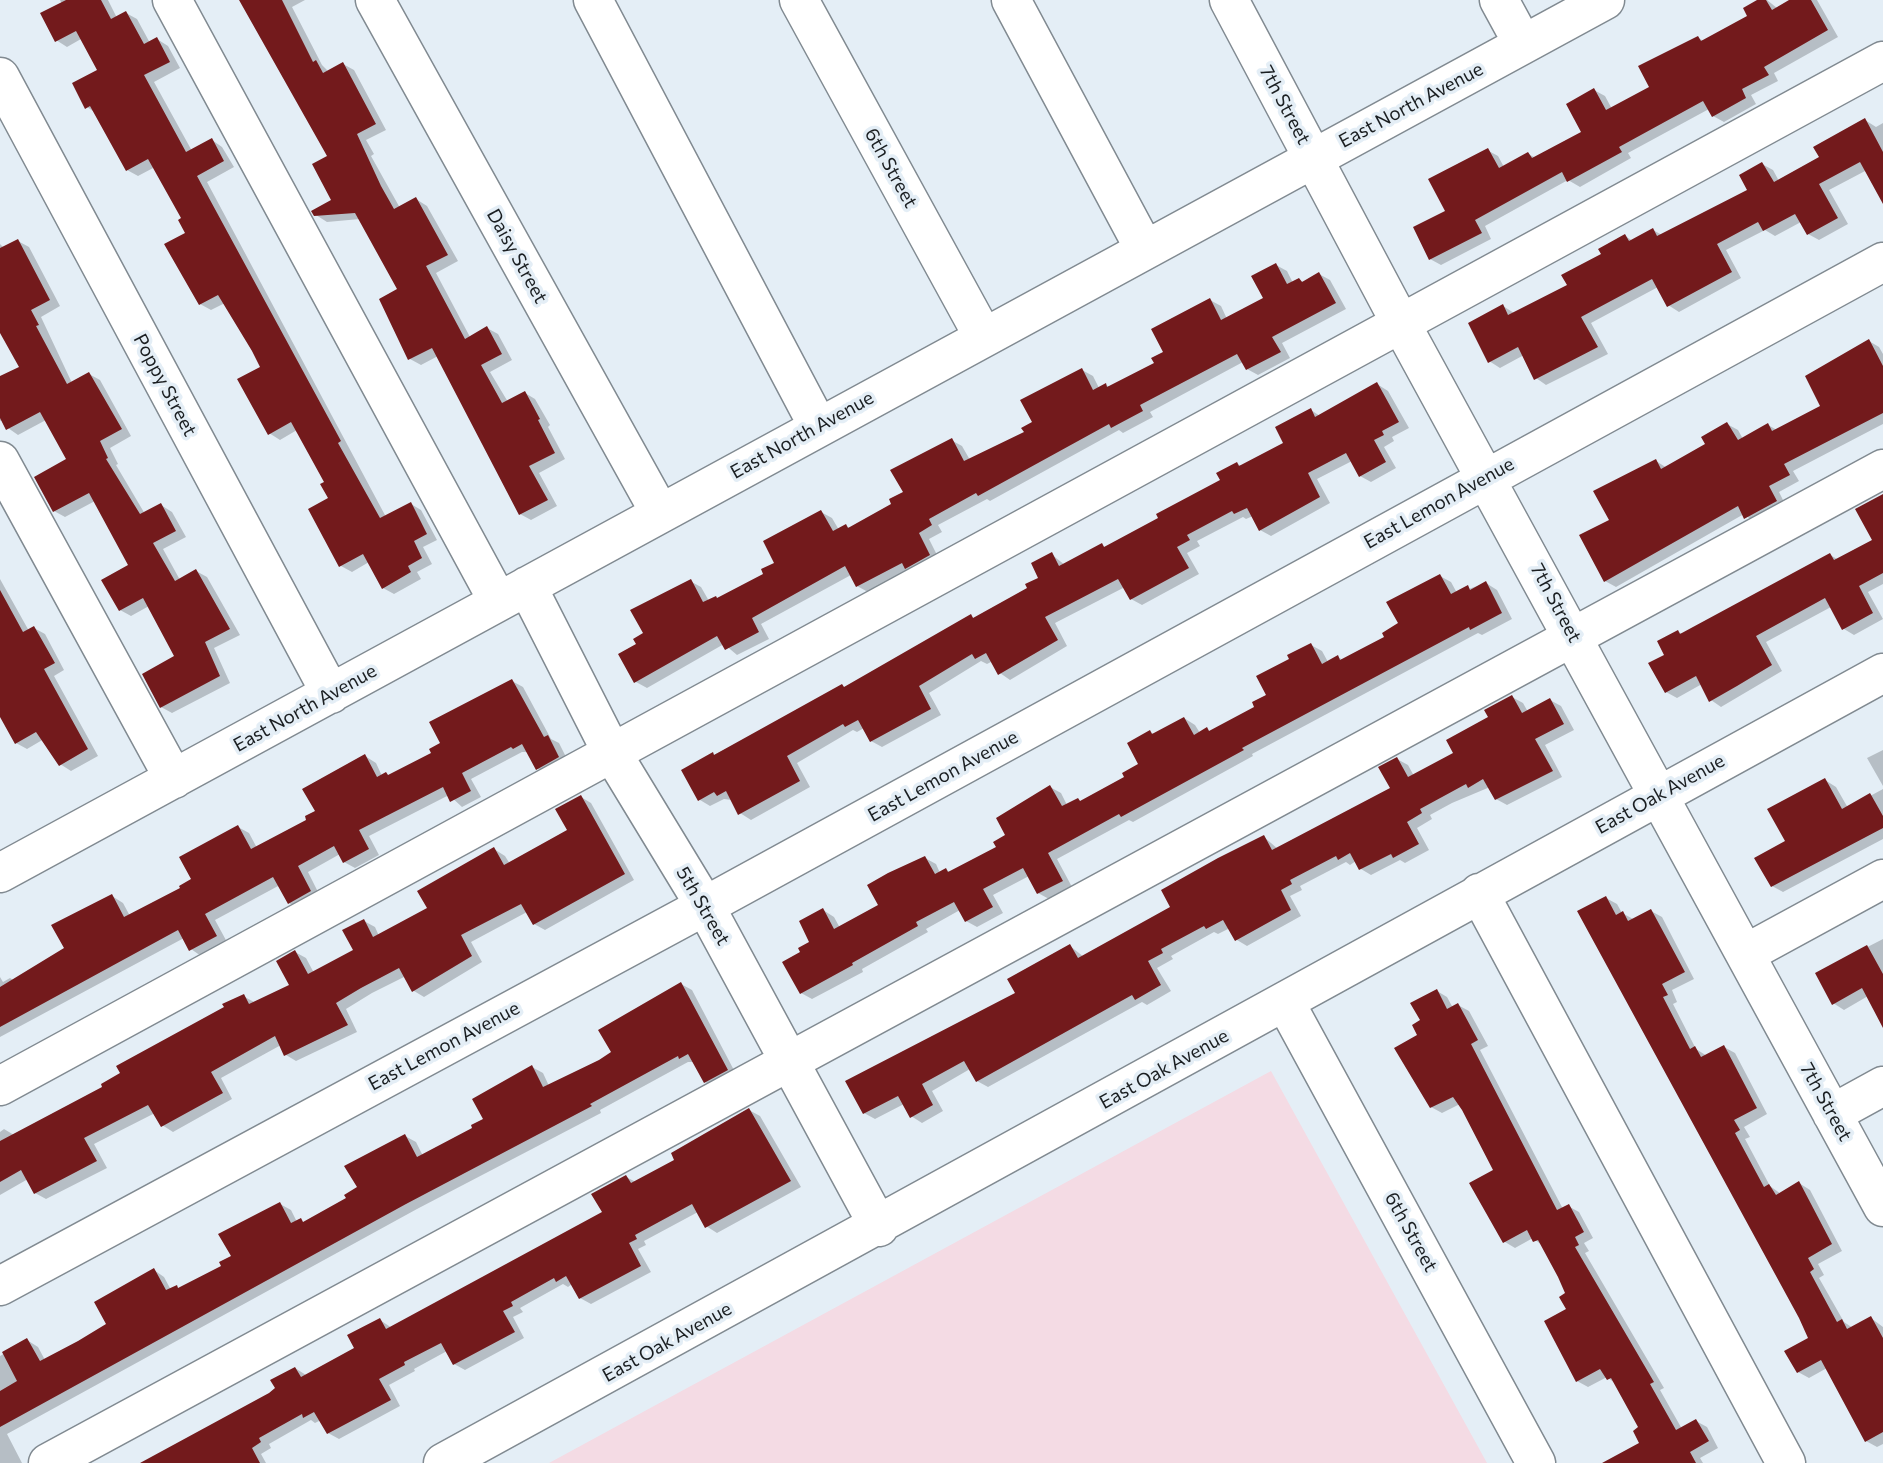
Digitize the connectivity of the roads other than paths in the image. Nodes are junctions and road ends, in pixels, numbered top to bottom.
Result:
1 (172, 0) edge
2 (375, 0) edge
3 (593, 0) edge
4 (799, 0) edge
5 (1012, 0) edge
6 (1229, 0) edge
7 (1499, 0) edge
8 (1605, 0) edge
9 (1523, 44) junction
10 (1883, 61) edge
11 (0, 77) edge
12 (1313, 158) junction
13 (1145, 250) junction
14 (1883, 262) edge
15 (1401, 322) junction
16 (983, 336) junction
17 (818, 426) junction
18 (0, 461) edge
19 (1883, 469) edge
20 (1487, 476) junction
21 (660, 513) junction
22 (513, 594) junction
23 (1574, 637) junction
24 (1883, 673) edge
25 (331, 694) junction
26 (612, 753) junction
27 (174, 779) junction
28 (1660, 794) junction
29 (5, 859) edge
30 (1883, 879) edge
31 (1479, 893) junction
32 (705, 906) junction
33 (1745, 954) junction
34 (1285, 1002) junction
35 (788, 1061) junction
36 (0, 1086) edge
37 (1883, 1086) edge
38 (1832, 1114) junction
39 (1883, 1207) edge
40 (878, 1227) junction
41 (0, 1286) edge
42 (48, 1463) edge
43 (443, 1463) edge
44 (1536, 1463) edge
45 (1786, 1463) edge

1 - 22 street, 5th Street
2 - 21 street, Daisy Street
3 - 17 street
4 - 16 street, 6th Street
5 - 13 street
6 - 12 street, 7th Street
7 - 9 street
8 - 9 street, East North Avenue
9 - 12 street, East North Avenue
10 - 15 street
11 - 25 street, Poppy Street
12 - 13 street, East North Avenue
12 - 15 street, 7th Street
13 - 16 street, East North Avenue
14 - 20 street, East Lemon Avenue
15 - 20 street, 7th Street
15 - 26 street
16 - 17 street, East North Avenue
17 - 21 street, East North Avenue
18 - 27 street
19 - 23 street
20 - 23 street, 7th Street
20 - 32 street, East Lemon Avenue
21 - 22 street, East North Avenue
22 - 25 street, East North Avenue
22 - 26 street, 5th Street
23 - 28 street, 7th Street
23 - 35 street
24 - 28 street, East Oak Avenue
25 - 27 street, East North Avenue
26 - 32 street, 5th Street
26 - 36 street
27 - 29 street, East North Avenue
28 - 31 street, East Oak Avenue
28 - 33 street, 7th Street
30 - 33 street
31 - 34 street, East Oak Avenue
31 - 45 street
32 - 35 street, 5th Street
32 - 41 street, East Lemon Avenue
33 - 38 street, 7th Street
34 - 40 street, East Oak Avenue
34 - 44 street, 6th Street
35 - 40 street, 5th Street
35 - 42 street
37 - 38 street
38 - 39 street, 7th Street
40 - 43 street, East Oak Avenue

